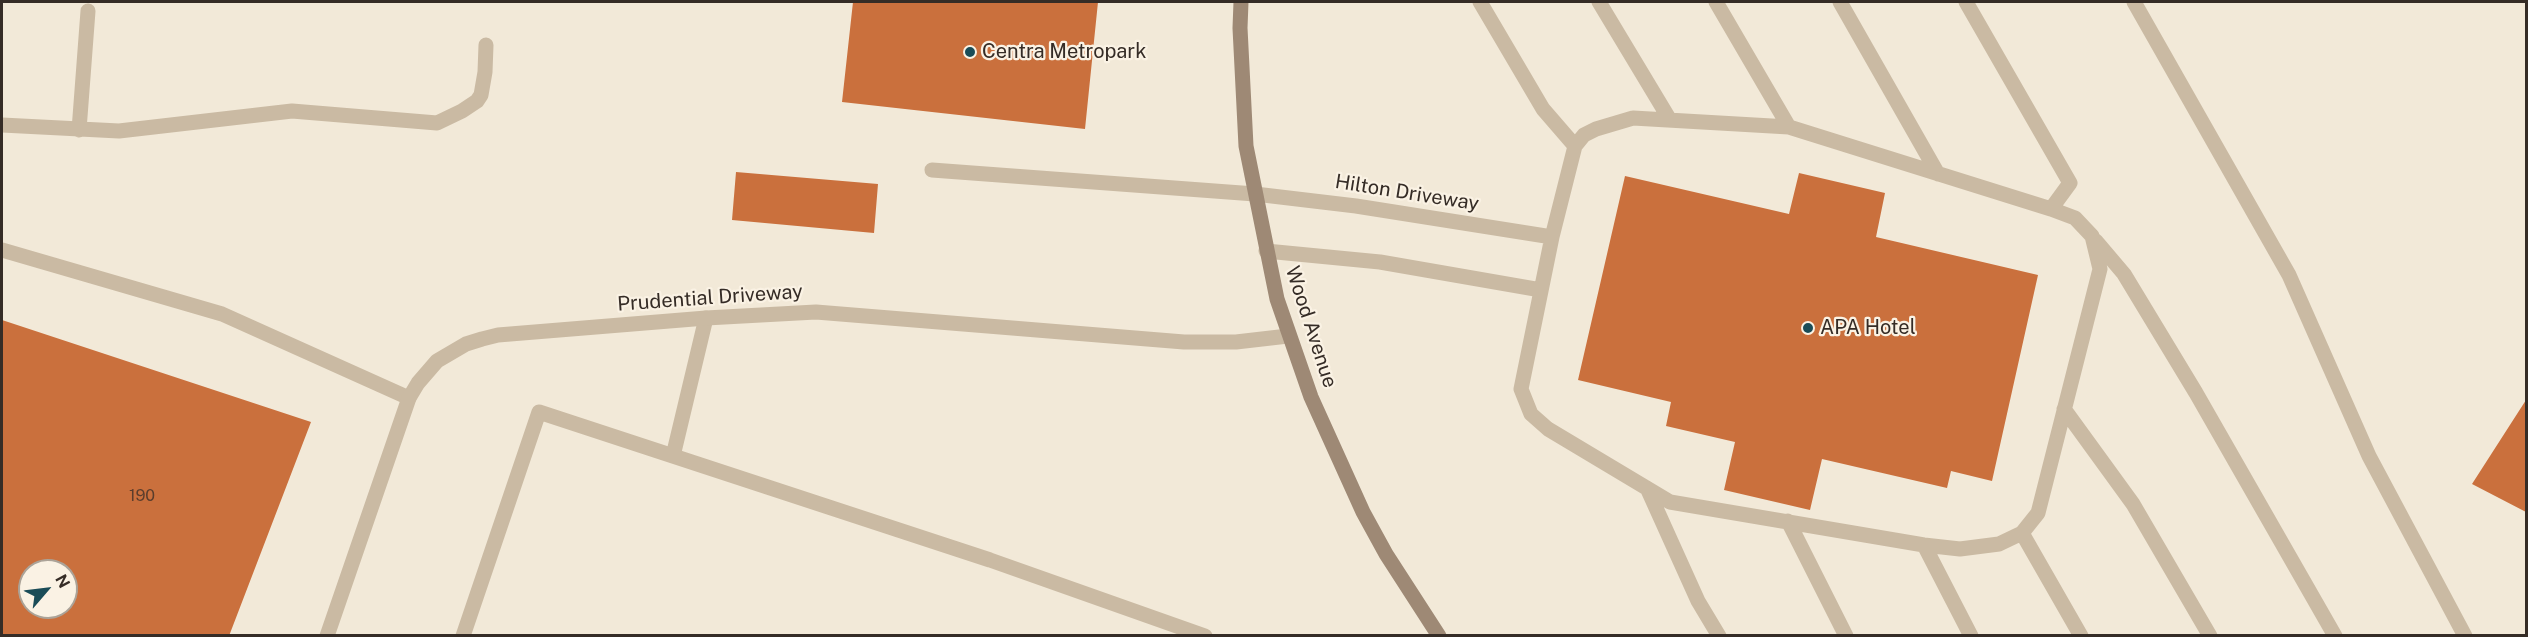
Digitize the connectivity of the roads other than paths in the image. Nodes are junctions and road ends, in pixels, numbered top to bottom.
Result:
1 (1241, 2) edge
2 (1480, 2) edge
3 (1599, 2) edge
4 (1716, 2) edge
5 (1840, 2) edge
6 (1966, 2) edge
7 (2134, 2) edge
8 (88, 11) dead end
9 (486, 45) dead end
10 (1670, 120) junction
11 (2, 125) edge
12 (1789, 127) junction
13 (79, 130) junction
14 (1575, 146) junction
15 (932, 170) dead end
16 (1938, 174) junction
17 (1255, 194) junction
18 (2051, 209) junction
19 (2092, 236) junction
20 (1552, 237) junction
21 (2, 250) edge
22 (1266, 251) junction
23 (1541, 290) junction
24 (706, 318) junction
25 (1288, 336) junction
26 (409, 398) junction
27 (2064, 409) junction
28 (673, 456) junction
29 (1647, 488) junction
30 (1788, 521) junction
31 (2022, 533) junction
32 (1923, 545) junction
33 (327, 636) edge
34 (463, 636) edge
35 (1204, 636) edge
36 (1439, 636) edge
37 (1719, 636) edge
38 (1846, 636) edge
39 (1971, 636) edge
40 (2081, 636) edge
41 (2210, 636) edge
42 (2335, 636) edge
43 (2465, 636) edge

1 - 17 street, Wood Avenue
2 - 14 street
3 - 10 street
4 - 12 street
5 - 16 street
6 - 18 street
7 - 43 street
8 - 13 street
9 - 13 street
10 - 12 street
10 - 14 street
11 - 13 street
12 - 16 street
14 - 20 street
15 - 17 street, Hilton Driveway
16 - 18 street
17 - 20 street, Hilton Driveway
17 - 22 street, Wood Avenue
18 - 19 street
19 - 27 street
19 - 42 street
20 - 23 street
21 - 26 street
22 - 23 street
22 - 25 street, Wood Avenue
23 - 29 street
24 - 25 street, Prudential Driveway
24 - 26 street, Prudential Driveway
24 - 28 street
25 - 36 street, Wood Avenue
26 - 33 street, Prudential Driveway
27 - 31 street
27 - 41 street
28 - 34 street
28 - 35 street
29 - 30 street
29 - 37 street
30 - 32 street
30 - 38 street
31 - 32 street
31 - 40 street
32 - 39 street

